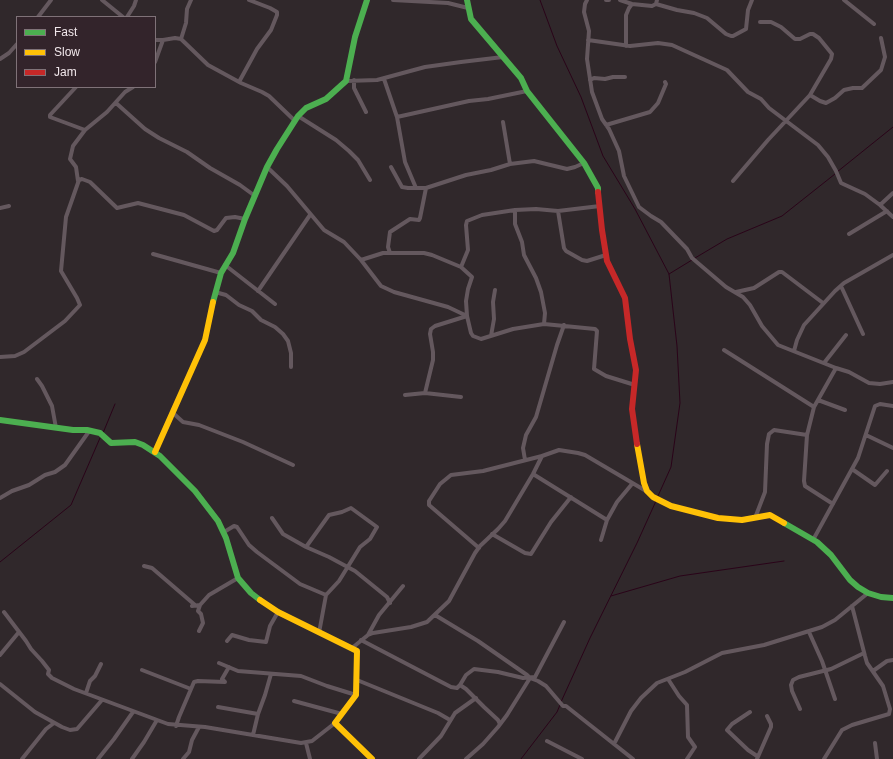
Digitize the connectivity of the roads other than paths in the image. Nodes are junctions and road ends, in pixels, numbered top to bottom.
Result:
1 (51, 0) edge
2 (102, 0) edge
3 (136, 0) edge
4 (191, 0) edge
5 (249, 0) edge
6 (367, 0) edge
7 (393, 0) edge
8 (467, 0) edge
9 (587, 0) edge
10 (620, 0) edge
11 (752, 0) edge
12 (844, 0) edge
13 (657, 2) edge
14 (632, 4) junction
15 (468, 8) junction
16 (39, 16) edge
17 (123, 16) edge
18 (128, 16) edge
19 (760, 22) dead end
20 (874, 24) dead end
21 (882, 38) dead end
22 (156, 40) edge
23 (163, 40) junction
24 (181, 40) junction
25 (588, 40) junction
26 (16, 45) edge
27 (626, 46) junction
28 (503, 57) junction
29 (0, 59) edge
30 (156, 59) edge
31 (625, 78) dead end
32 (384, 79) junction
33 (354, 80) junction
34 (590, 80) junction
35 (346, 81) junction
36 (239, 82) junction
37 (665, 82) dead end
38 (75, 88) edge
39 (131, 88) edge
40 (527, 91) junction
41 (810, 94) junction
42 (116, 103) junction
43 (366, 112) dead end
44 (397, 117) junction
45 (296, 118) junction
46 (787, 121) junction
47 (503, 122) dead end
48 (606, 125) junction
49 (85, 130) junction
50 (584, 163) junction
51 (510, 164) junction
52 (391, 167) dead end
53 (267, 168) junction
54 (370, 180) dead end
55 (78, 181) junction
56 (733, 181) dead end
57 (416, 188) junction
58 (426, 188) junction
59 (893, 193) edge
60 (255, 196) junction
61 (880, 205) junction
62 (9, 206) dead end
63 (600, 206) junction
64 (0, 208) edge
65 (515, 210) junction
66 (558, 211) junction
67 (887, 211) junction
68 (310, 215) junction
69 (893, 217) edge
70 (245, 220) junction
71 (849, 234) dead end
72 (390, 253) junction
73 (153, 254) dead end
74 (606, 255) junction
75 (893, 255) edge
76 (361, 260) junction
77 (225, 265) junction
78 (461, 267) junction
79 (221, 273) junction
80 (841, 286) junction
81 (258, 290) junction
82 (495, 290) dead end
83 (215, 292) junction
84 (736, 292) junction
85 (823, 303) junction
86 (275, 304) dead end
87 (467, 316) junction
88 (544, 324) junction
89 (564, 325) junction
90 (863, 334) dead end
91 (846, 335) dead end
92 (491, 336) junction
93 (724, 350) dead end
94 (794, 351) junction
95 (0, 357) edge
96 (824, 363) junction
97 (291, 367) dead end
98 (836, 368) junction
99 (37, 379) dead end
100 (893, 382) edge
101 (635, 385) junction
102 (425, 393) junction
103 (405, 395) dead end
104 (461, 397) dead end
105 (818, 400) junction
106 (814, 406) junction
107 (893, 406) edge
108 (845, 410) dead end
109 (173, 413) junction
110 (0, 420) edge
111 (56, 428) junction
112 (90, 430) junction
113 (807, 435) junction
114 (866, 435) junction
115 (893, 448) edge
116 (155, 452) junction
117 (542, 456) junction
118 (525, 460) junction
119 (293, 465) dead end
120 (852, 469) junction
121 (887, 471) dead end
122 (533, 474) junction
123 (632, 484) junction
124 (647, 491) junction
125 (571, 497) junction
126 (0, 498) edge
127 (833, 504) junction
128 (272, 518) dead end
129 (755, 518) junction
130 (607, 520) junction
131 (224, 532) junction
132 (492, 534) junction
133 (601, 540) dead end
134 (813, 540) junction
135 (306, 547) junction
136 (479, 548) junction
137 (144, 566) dead end
138 (349, 568) junction
139 (238, 578) junction
140 (403, 586) dead end
141 (868, 593) junction
142 (326, 595) junction
143 (893, 598) edge
144 (390, 603) junction
145 (200, 605) junction
146 (852, 606) junction
147 (4, 612) dead end
148 (278, 612) junction
149 (435, 615) junction
150 (564, 622) dead end
151 (199, 631) dead end
152 (20, 632) junction
153 (810, 632) junction
154 (319, 633) junction
155 (368, 635) junction
156 (361, 640) junction
157 (227, 641) dead end
158 (352, 648) junction
159 (864, 653) junction
160 (0, 655) edge
161 (893, 660) edge
162 (218, 663) dead end
163 (101, 664) dead end
164 (229, 666) junction
165 (142, 670) dead end
166 (826, 671) junction
167 (873, 671) junction
168 (271, 674) junction
169 (530, 678) junction
170 (668, 679) junction
171 (357, 680) junction
172 (0, 684) edge
173 (460, 685) junction
174 (191, 689) junction
175 (86, 693) junction
176 (356, 694) junction
177 (476, 698) junction
178 (835, 699) dead end
179 (102, 700) junction
180 (294, 701) dead end
181 (218, 707) dead end
182 (800, 709) dead end
183 (133, 712) junction
184 (750, 712) dead end
185 (258, 714) junction
186 (342, 714) junction
187 (767, 716) dead end
188 (156, 720) junction
189 (450, 720) junction
190 (54, 723) junction
191 (336, 723) junction
192 (500, 724) junction
193 (176, 726) junction
194 (199, 727) junction
195 (253, 735) junction
196 (547, 741) dead end
197 (306, 743) junction
198 (875, 743) dead end
199 (614, 744) junction
200 (757, 757) edge
201 (22, 759) edge
202 (98, 759) edge
203 (132, 759) edge
204 (183, 759) edge
205 (310, 759) edge
206 (372, 759) edge
207 (419, 759) edge
208 (466, 759) edge
209 (582, 759) edge
210 (633, 759) edge
211 (687, 759) edge
212 (824, 759) edge
213 (877, 759) edge

1 - 16 street
2 - 17 street
3 - 18 street
4 - 24 street
5 - 36 street
6 - 35 street
7 - 15 street
8 - 15 street
9 - 25 street
10 - 14 street
11 - 13 street
12 - 20 street
13 - 14 street
14 - 27 street
15 - 28 street
19 - 41 street
21 - 41 street
22 - 23 street
23 - 24 street
23 - 30 street
24 - 36 street
25 - 27 street
25 - 34 street
26 - 29 street
27 - 46 street
28 - 32 street
28 - 40 street
31 - 34 street
32 - 33 street
32 - 44 street
33 - 35 street
33 - 43 street
34 - 48 street
35 - 45 street
36 - 45 street
37 - 48 street
38 - 49 street
39 - 42 street
40 - 44 street
40 - 50 street
41 - 46 street
42 - 49 street
42 - 60 street
44 - 57 street
45 - 53 street
45 - 54 street
46 - 56 street
46 - 61 street
47 - 51 street
48 - 84 street
49 - 55 street
50 - 51 street
50 - 63 street
51 - 58 street
52 - 57 street
53 - 60 street
53 - 68 street
55 - 70 street
55 - 95 street
57 - 58 street
58 - 72 street
59 - 61 street
60 - 70 street
61 - 67 street
62 - 64 street
63 - 66 street
63 - 74 street
65 - 66 street
65 - 78 street
65 - 88 street
66 - 74 street
67 - 69 street
67 - 71 street
68 - 76 street
68 - 81 street
70 - 77 street
72 - 76 street
72 - 78 street
73 - 79 street
74 - 101 street
75 - 80 street
76 - 87 street
77 - 79 street
77 - 81 street
78 - 87 street
79 - 83 street
80 - 85 street
80 - 90 street
81 - 86 street
82 - 92 street
83 - 97 street
83 - 109 street
84 - 85 street
84 - 94 street
85 - 94 street
87 - 92 street
87 - 102 street
88 - 89 street
88 - 92 street
89 - 101 street
89 - 118 street
91 - 96 street
93 - 106 street
94 - 96 street
96 - 98 street
98 - 100 street
98 - 105 street
99 - 111 street
101 - 124 street
102 - 103 street
102 - 104 street
105 - 106 street
105 - 108 street
106 - 113 street
107 - 114 street
109 - 116 street
109 - 119 street
110 - 111 street
111 - 112 street
112 - 116 street
112 - 126 street
113 - 127 street
113 - 129 street
114 - 115 street
114 - 120 street
116 - 131 street
117 - 118 street
117 - 122 street
117 - 123 street
118 - 136 street
120 - 121 street
120 - 127 street
122 - 125 street
122 - 132 street
123 - 124 street
123 - 130 street
124 - 129 street
125 - 130 street
125 - 132 street
127 - 134 street
128 - 135 street
129 - 134 street
130 - 133 street
131 - 139 street
131 - 142 street
132 - 136 street
134 - 141 street
135 - 138 street
135 - 138 street
136 - 149 street
137 - 145 street
138 - 142 street
138 - 144 street
139 - 145 street
139 - 148 street
140 - 144 street
141 - 143 street
141 - 146 street
142 - 154 street
144 - 155 street
145 - 151 street
146 - 153 street
146 - 159 street
147 - 152 street
148 - 154 street
148 - 157 street
149 - 155 street
149 - 169 street
150 - 169 street
152 - 160 street
152 - 175 street
153 - 166 street
153 - 170 street
154 - 158 street
155 - 156 street
156 - 158 street
156 - 173 street
158 - 171 street
159 - 166 street
159 - 167 street
161 - 167 street
162 - 164 street
163 - 175 street
164 - 168 street
164 - 174 street
165 - 174 street
166 - 178 street
166 - 182 street
167 - 212 street
168 - 176 street
168 - 185 street
169 - 173 street
169 - 192 street
169 - 199 street
170 - 199 street
170 - 211 street
171 - 176 street
171 - 189 street
172 - 190 street
173 - 177 street
174 - 193 street
175 - 179 street
176 - 186 street
177 - 189 street
177 - 192 street
179 - 183 street
179 - 190 street
180 - 186 street
181 - 185 street
183 - 188 street
183 - 202 street
184 - 200 street
185 - 195 street
186 - 191 street
187 - 200 street
188 - 193 street
188 - 203 street
189 - 207 street
190 - 201 street
191 - 197 street
191 - 206 street
192 - 208 street
193 - 194 street
194 - 195 street
194 - 204 street
195 - 197 street
196 - 209 street
197 - 205 street
198 - 213 street
199 - 210 street

